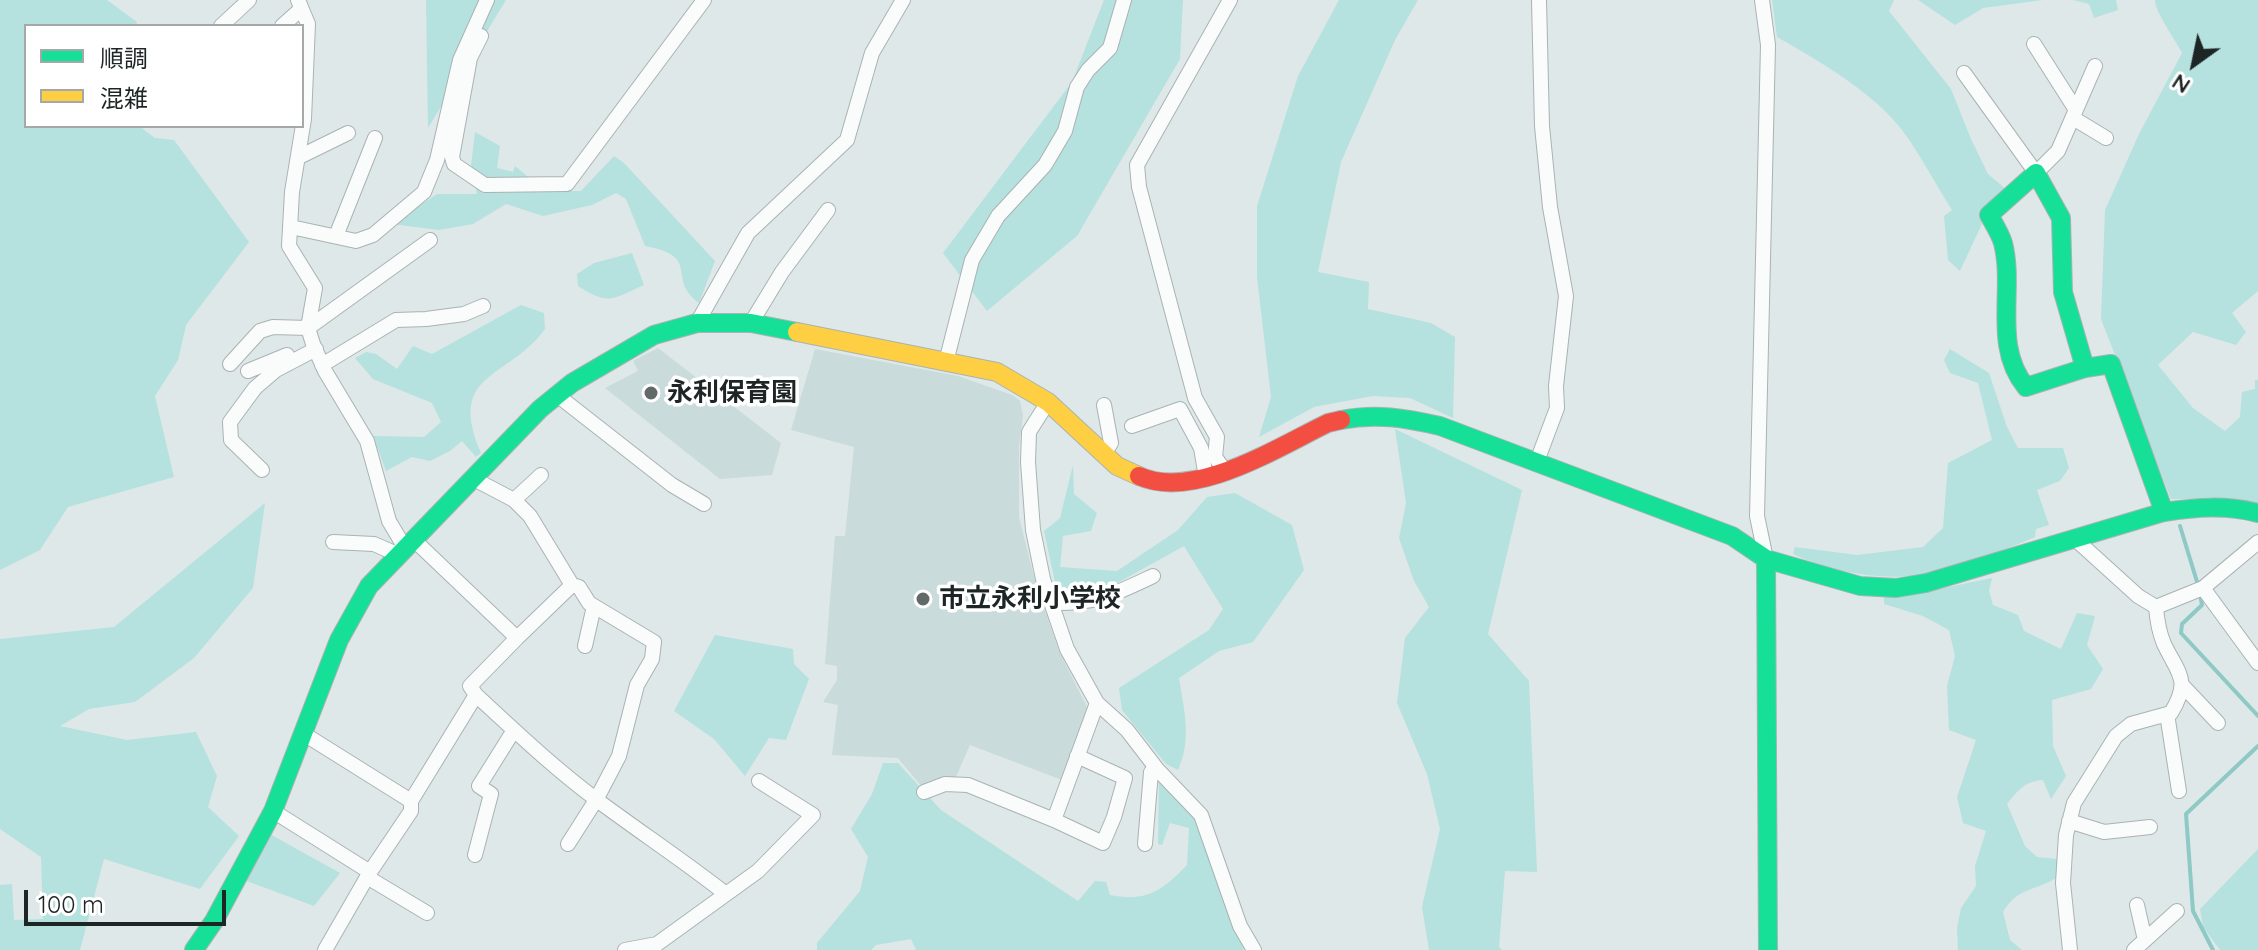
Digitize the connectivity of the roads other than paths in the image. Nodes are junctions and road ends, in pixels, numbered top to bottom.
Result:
1 (249, 0) edge
2 (487, 0) edge
3 (704, 0) edge
4 (903, 0) edge
5 (1124, 0) edge
6 (1230, 0) edge
7 (1539, 0) edge
8 (1762, 0) edge
9 (299, 4) edge
10 (223, 24) edge
11 (284, 24) edge
12 (481, 36) dead end
13 (2034, 44) dead end
14 (2095, 66) dead end
15 (1964, 73) dead end
16 (2074, 114) junction
17 (304, 119) edge
18 (303, 128) edge
19 (348, 133) dead end
20 (375, 138) dead end
21 (2106, 138) dead end
22 (299, 157) junction
23 (2036, 173) junction
24 (828, 210) dead end
25 (291, 227) junction
26 (336, 236) junction
27 (430, 240) dead end
28 (483, 306) dead end
29 (697, 323) junction
30 (751, 323) junction
31 (308, 328) junction
32 (314, 346) junction
33 (946, 362) junction
34 (230, 364) dead end
35 (322, 365) junction
36 (2085, 368) junction
37 (248, 371) dead end
38 (557, 395) junction
39 (1048, 402) junction
40 (1104, 405) dead end
41 (1132, 426) dead end
42 (1104, 454) junction
43 (1536, 464) junction
44 (262, 470) dead end
45 (1225, 471) junction
46 (541, 475) dead end
47 (1206, 477) junction
48 (474, 479) junction
49 (514, 500) junction
50 (704, 504) dead end
51 (2164, 512) junction
52 (2258, 513) edge
53 (2074, 538) junction
54 (333, 542) dead end
55 (2258, 542) edge
56 (406, 547) junction
57 (1766, 559) junction
58 (1153, 576) dead end
59 (572, 585) junction
60 (2201, 589) junction
61 (1051, 603) junction
62 (594, 606) junction
63 (2156, 607) junction
64 (517, 638) junction
65 (585, 646) dead end
66 (2258, 663) edge
67 (2183, 686) junction
68 (476, 695) junction
69 (1097, 703) junction
70 (2167, 714) junction
71 (2218, 723) dead end
72 (514, 730) junction
73 (304, 734) junction
74 (1077, 756) junction
75 (1154, 771) junction
76 (1125, 778) junction
77 (759, 781) dead end
78 (2179, 791) dead end
79 (924, 792) dead end
80 (596, 800) junction
81 (411, 801) junction
82 (273, 811) junction
83 (1054, 820) junction
84 (2069, 821) junction
85 (2150, 827) dead end
86 (568, 844) dead end
87 (1145, 844) dead end
88 (475, 855) dead end
89 (369, 875) junction
90 (726, 894) junction
91 (2137, 905) dead end
92 (2177, 911) dead end
93 (427, 913) dead end
94 (2140, 945) edge
95 (194, 950) edge
96 (325, 950) edge
97 (625, 950) edge
98 (1254, 950) edge
99 (1768, 950) edge
100 (2070, 950) edge

1 - 10 street
2 - 26 street
3 - 12 street
4 - 29 street
5 - 33 street
6 - 45 street
7 - 43 street
8 - 57 street
9 - 11 street
9 - 17 street
13 - 16 street
14 - 16 street
15 - 23 street
16 - 21 street
16 - 23 street
18 - 22 street
19 - 22 street
20 - 26 street
22 - 25 street
23 - 36 street
23 - 36 street
24 - 30 street
25 - 26 street
25 - 31 street
27 - 31 street
28 - 35 street
29 - 30 street
29 - 38 street
30 - 33 street
31 - 32 street
31 - 34 street
32 - 35 street
32 - 37 street
32 - 44 street
33 - 39 street
35 - 56 street
36 - 51 street
38 - 48 street
38 - 50 street
39 - 42 street
39 - 61 street
40 - 42 street
41 - 47 street
42 - 47 street
43 - 45 street
43 - 57 street
45 - 47 street
46 - 49 street
48 - 49 street
48 - 56 street
49 - 59 street
51 - 52 street
51 - 53 street
53 - 57 street
53 - 63 street
54 - 56 street
55 - 60 street
56 - 64 street
56 - 73 street
57 - 99 street
58 - 61 street
59 - 62 street
59 - 64 street
60 - 63 street
60 - 66 street
61 - 69 street
62 - 65 street
62 - 80 street
63 - 67 street
64 - 68 street
67 - 70 street
67 - 71 street
68 - 72 street
68 - 81 street
69 - 74 street
69 - 75 street
70 - 78 street
70 - 84 street
72 - 80 street
72 - 88 street
73 - 81 street
73 - 82 street
74 - 76 street
74 - 83 street
75 - 76 street
75 - 87 street
75 - 98 street
76 - 83 street
77 - 90 street
79 - 83 street
80 - 86 street
80 - 90 street
81 - 89 street
82 - 89 street
82 - 95 street
84 - 85 street
84 - 100 street
89 - 93 street
89 - 96 street
90 - 97 street
91 - 94 street
92 - 94 street

